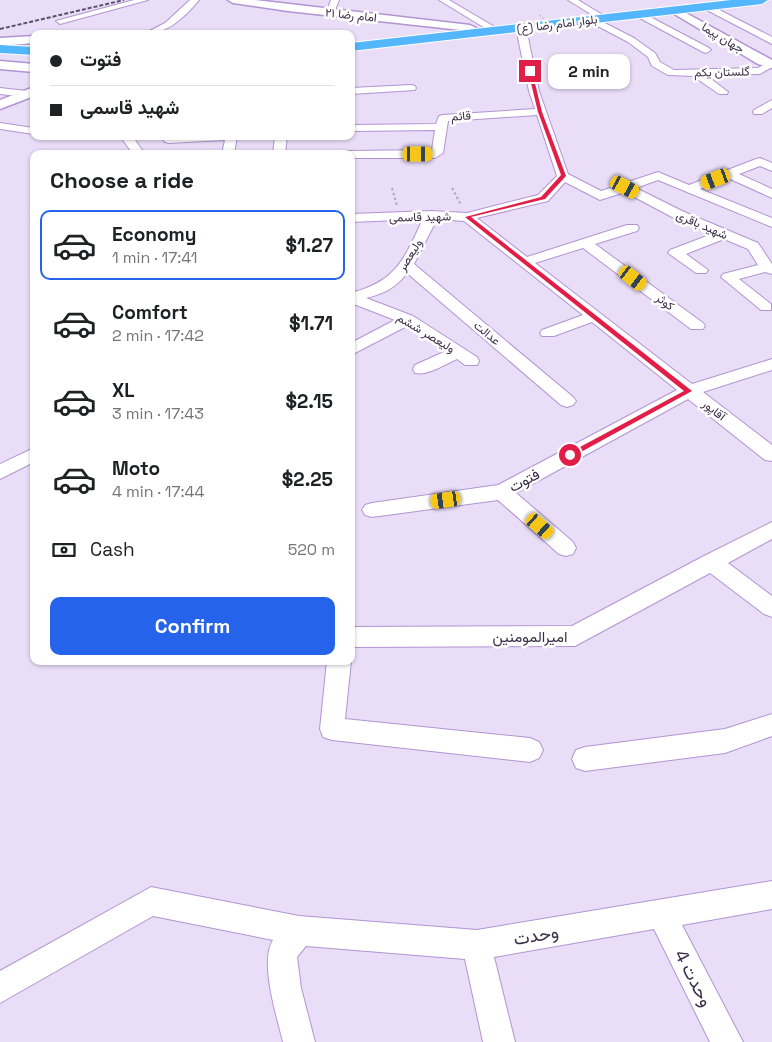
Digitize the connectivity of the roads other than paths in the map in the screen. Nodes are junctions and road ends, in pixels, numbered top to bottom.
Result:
1 (144, 0) edge
2 (195, 0) edge
3 (233, 0) edge
4 (334, 0) edge
5 (443, 0) edge
6 (572, 0) edge
7 (719, 0) edge
8 (762, 0) edge
9 (704, 3) edge
10 (675, 10) junction
11 (330, 13) junction
12 (639, 14) junction
13 (595, 17) junction
14 (60, 21) dead end
15 (488, 26) junction
16 (470, 28) junction
17 (521, 28) junction
18 (157, 30) edge
19 (671, 31) junction
20 (30, 39) edge
21 (355, 40) edge
22 (772, 41) edge
23 (0, 42) edge
24 (355, 47) edge
25 (0, 50) edge
26 (657, 50) dead end
27 (706, 50) dead end
28 (30, 51) edge
29 (30, 64) edge
30 (771, 64) edge
31 (0, 65) edge
32 (30, 68) edge
33 (695, 72) junction
34 (0, 73) edge
35 (30, 76) edge
36 (411, 88) dead end
37 (0, 91) edge
38 (355, 91) edge
39 (723, 92) dead end
40 (30, 94) edge
41 (30, 95) edge
42 (30, 95) edge
43 (772, 103) edge
44 (0, 105) edge
45 (0, 111) edge
46 (540, 112) junction
47 (758, 112) dead end
48 (0, 126) edge
49 (441, 127) junction
50 (355, 128) edge
51 (30, 130) edge
52 (355, 154) edge
53 (772, 167) edge
54 (729, 174) junction
55 (563, 176) junction
56 (625, 187) junction
57 (689, 188) junction
58 (772, 194) edge
59 (432, 215) junction
60 (467, 217) junction
61 (355, 218) edge
62 (772, 223) edge
63 (632, 228) dead end
64 (724, 234) junction
65 (585, 243) junction
66 (524, 262) junction
67 (406, 265) junction
68 (770, 268) edge
69 (701, 270) dead end
70 (359, 283) dead end
71 (382, 288) junction
72 (355, 297) edge
73 (355, 299) edge
74 (766, 307) dead end
75 (594, 316) junction
76 (408, 319) junction
77 (697, 326) dead end
78 (548, 333) dead end
79 (355, 348) edge
80 (772, 364) edge
81 (421, 370) dead end
82 (689, 391) junction
83 (568, 401) dead end
84 (30, 456) edge
85 (772, 456) edge
86 (0, 472) edge
87 (502, 492) junction
88 (372, 510) dead end
89 (772, 530) edge
90 (566, 548) dead end
91 (711, 562) junction
92 (772, 608) edge
93 (355, 637) edge
94 (339, 665) edge
95 (772, 725) edge
96 (530, 750) dead end
97 (585, 759) dead end
98 (772, 895) edge
99 (660, 914) junction
100 (299, 931) junction
101 (477, 945) junction
102 (0, 988) edge
103 (299, 1042) edge
104 (499, 1042) edge
105 (727, 1042) edge

1 - 14 street
2 - 18 street
3 - 11 street, امام رضا ۲۱
4 - 11 street
5 - 15 street
6 - 13 street
7 - 9 highway, بلوار امام رضا (ع)
8 - 9 highway, بلوار امام رضا (ع)
9 - 10 highway, بلوار امام رضا (ع)
9 - 13 highway, بلوار امام رضا (ع)
9 - 22 street
10 - 12 highway, بلوار امام رضا (ع)
10 - 30 street, جهان پیما
11 - 16 street, امام رضا ۲۱
12 - 13 highway, بلوار امام رضا (ع)
12 - 19 street
13 - 15 highway, بلوار امام رضا (ع)
13 - 17 highway, بلوار امام رضا (ع)
13 - 33 street, گلستان یکم
15 - 16 highway, بلوار امام رضا (ع)
16 - 21 highway, بلوار امام رضا (ع)
17 - 24 highway, بلوار امام رضا (ع)
17 - 46 street
19 - 26 street
19 - 27 street
20 - 23 street
25 - 28 highway
29 - 31 highway
30 - 33 street, گلستان یکم
31 - 32 street
33 - 39 street
34 - 35 street
36 - 38 street
37 - 40 street
41 - 44 street
42 - 45 street
43 - 47 street
46 - 49 street, قائم
46 - 55 street
48 - 51 street
49 - 50 street
49 - 52 street, قائم
53 - 54 street
54 - 57 street
54 - 58 street
55 - 56 street
55 - 60 street, شهید قاسمی
56 - 57 street
56 - 64 street, شهید باقری
57 - 62 street
59 - 60 street, شهید قاسمی
59 - 61 street, شهید قاسمی
59 - 67 street, ولیعصر
60 - 66 street, آقاپور
63 - 65 street
64 - 68 street, شهید باقری
64 - 69 street
65 - 66 street
65 - 77 street, کوثر
66 - 75 street, آقاپور
67 - 71 street, ولیعصر
67 - 83 street, عدالت
68 - 74 street
70 - 71 street
71 - 72 street, ولیعصر
73 - 76 street, ولیعصر ششم
75 - 78 street
75 - 82 street, آقاپور
76 - 79 street
76 - 81 street, ولیعصر ششم
80 - 82 street, فتوت
82 - 85 street, آقاپور
82 - 87 street, فتوت
84 - 86 street
87 - 88 street, فتوت
87 - 90 street
89 - 91 street, اميرالمومنين
91 - 92 street
91 - 93 street, اميرالمومنين
94 - 96 street
95 - 97 street
98 - 99 street, وحدت
99 - 101 street, وحدت
99 - 105 street, وحدت 4
100 - 101 street, وحدت
100 - 102 street, وحدت
100 - 103 street
101 - 104 street

